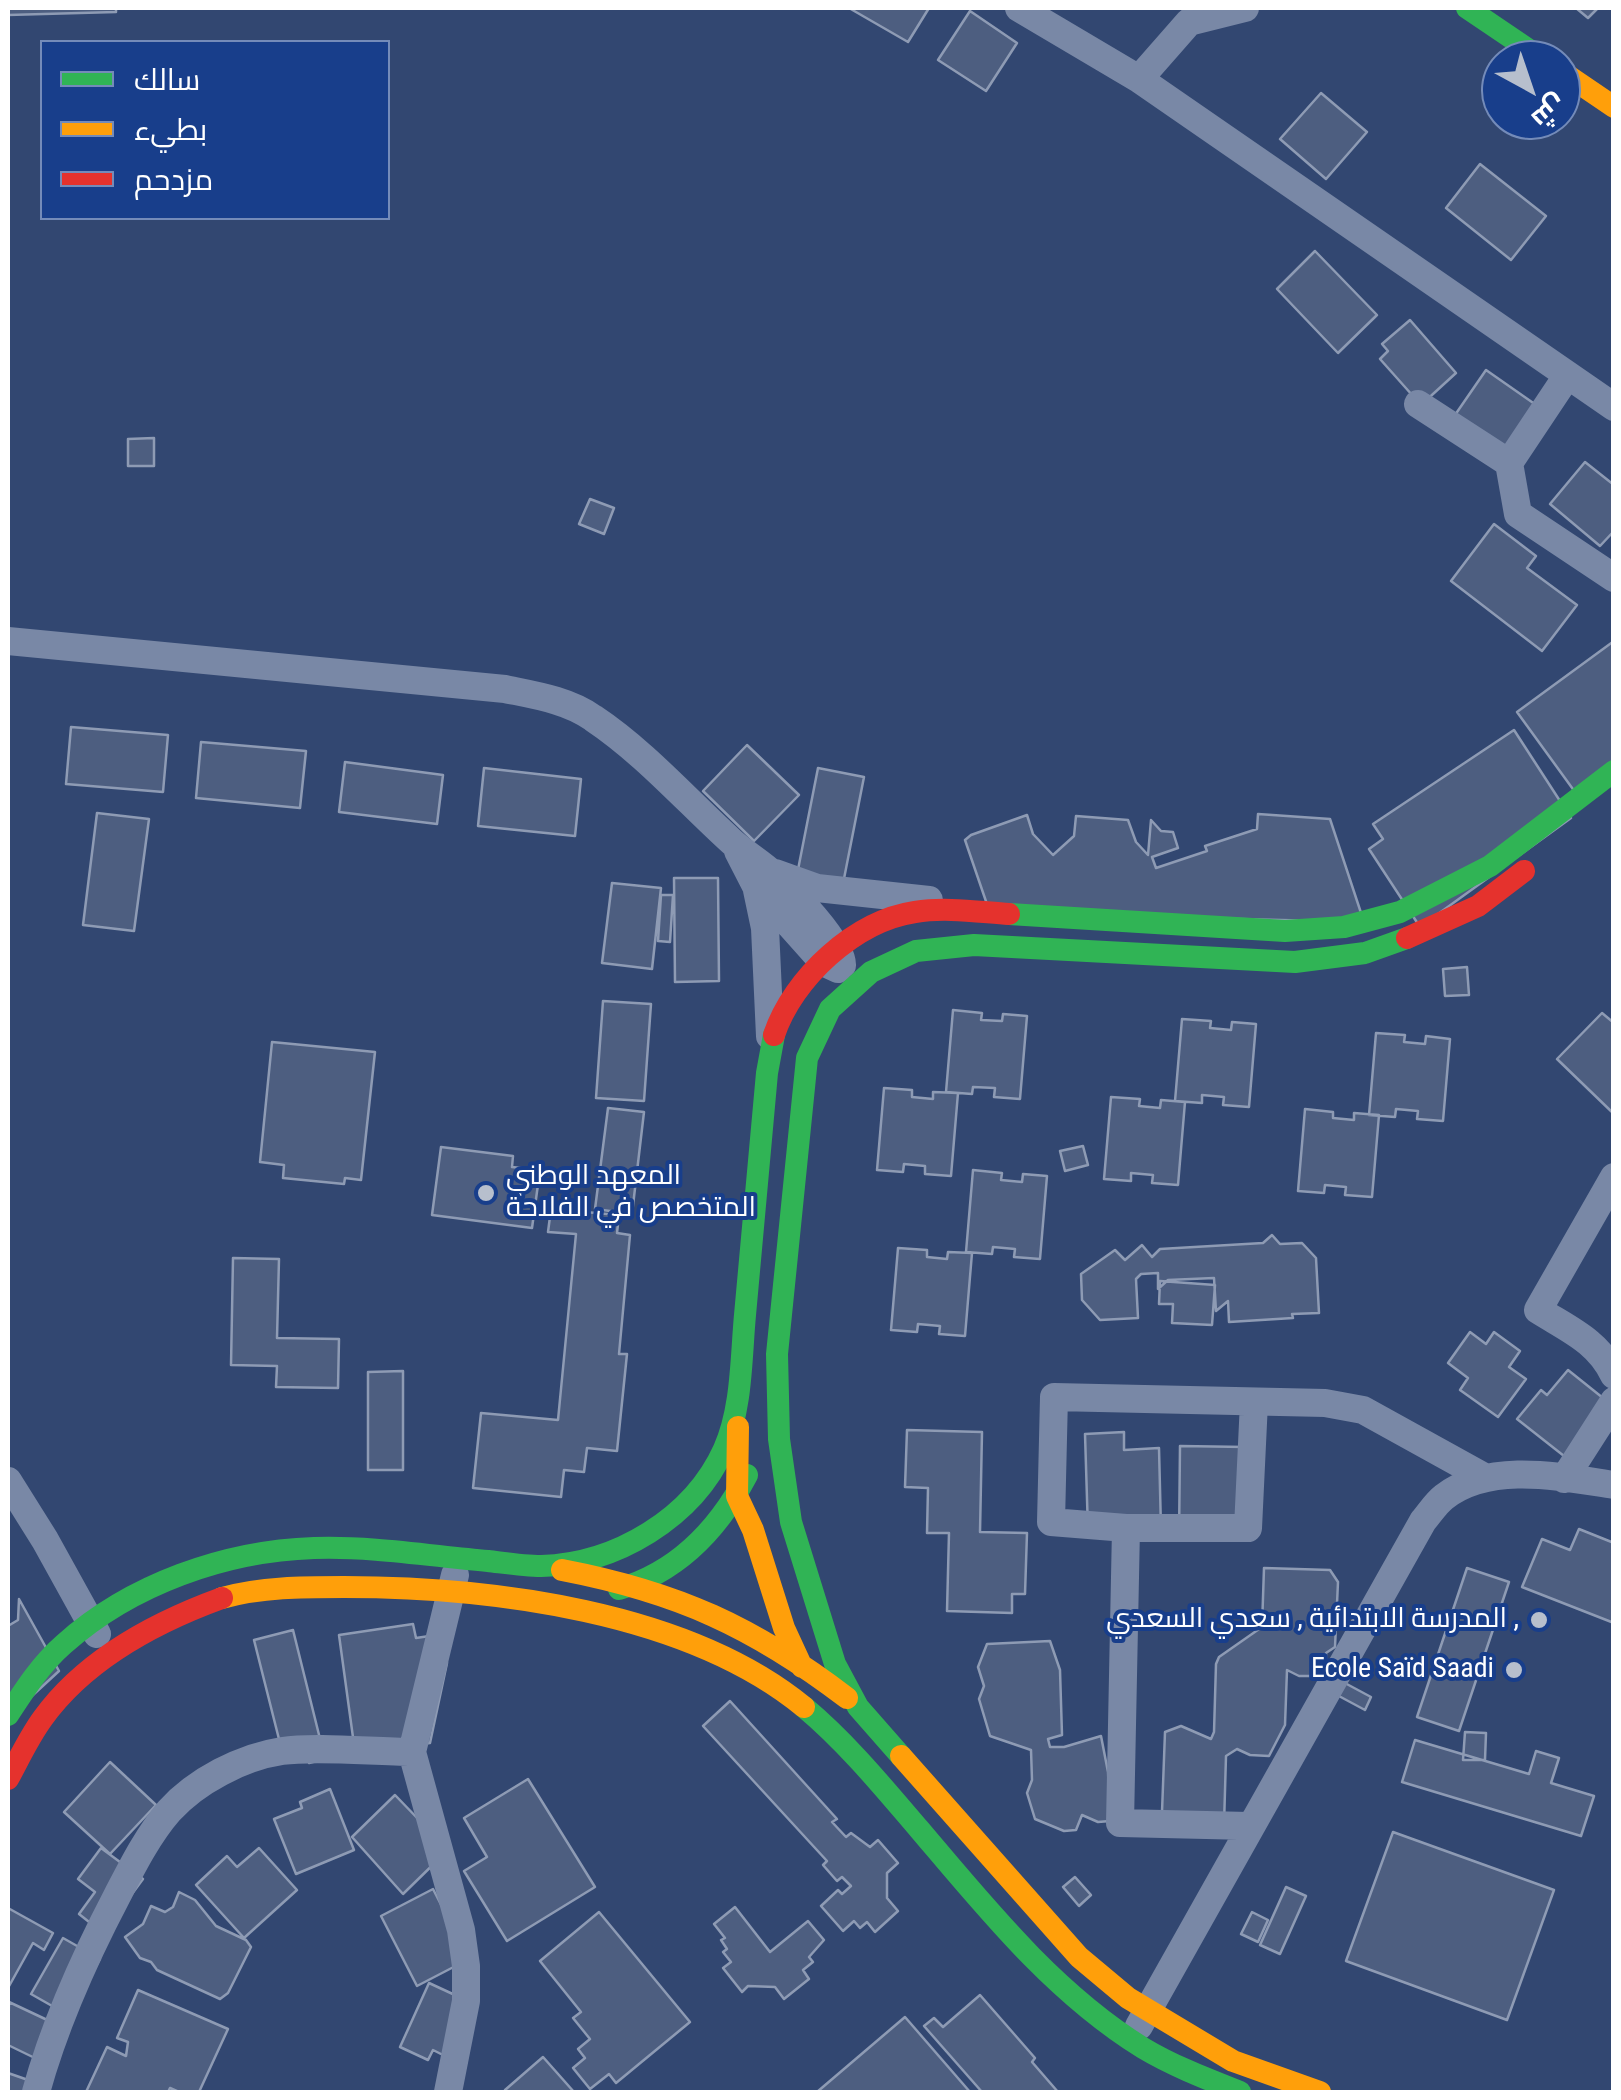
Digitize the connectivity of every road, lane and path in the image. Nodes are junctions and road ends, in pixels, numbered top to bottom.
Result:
1 (1020, 8) edge
2 (1245, 8) edge
3 (1467, 8) edge
4 (1514, 40) edge
5 (1140, 78) junction
6 (1581, 85) edge
7 (1614, 107) edge
8 (1567, 376) junction
9 (1418, 404) dead end
10 (1614, 406) edge
11 (1509, 463) junction
12 (1614, 578) edge
13 (8, 641) edge
14 (1614, 771) edge
15 (1538, 861) dead end
16 (762, 879) junction
17 (948, 910) junction
18 (835, 961) junction
19 (872, 972) junction
20 (830, 1009) junction
21 (771, 1051) junction
22 (1614, 1177) edge
23 (1614, 1375) edge
24 (737, 1398) junction
25 (1614, 1401) edge
26 (1254, 1402) junction
27 (778, 1406) junction
28 (1486, 1478) junction
29 (1564, 1479) junction
30 (8, 1481) edge
31 (1614, 1486) edge
32 (737, 1496) junction
33 (1126, 1528) junction
34 (459, 1559) junction
35 (540, 1566) junction
36 (637, 1586) junction
37 (451, 1592) junction
38 (541, 1605) junction
39 (91, 1623) junction
40 (110, 1657) junction
41 (799, 1660) junction
42 (858, 1706) junction
43 (8, 1715) edge
44 (831, 1728) junction
45 (412, 1752) junction
46 (8, 1779) edge
47 (1250, 1826) junction
48 (1146, 2010) junction
49 (1132, 2041) junction
50 (36, 2092) edge
51 (448, 2092) edge
52 (1240, 2092) edge
53 (1320, 2092) edge

1 - 5 street
2 - 5 street
3 - 4 street
5 - 8 street
6 - 7 street
8 - 10 street
8 - 11 street
9 - 11 street
11 - 12 street
13 - 16 street
14 - 17 street
15 - 19 street
16 - 17 street
16 - 18 street
16 - 21 street
17 - 18 street
18 - 19 street
18 - 20 street
18 - 21 street
19 - 20 street
20 - 27 street
21 - 24 street
22 - 23 street
24 - 32 street
24 - 35 street
25 - 29 street
26 - 28 street
26 - 33 street
26 - 33 street
27 - 32 street
27 - 42 street
28 - 29 street
28 - 47 street
29 - 31 street
30 - 39 street
32 - 36 street
32 - 41 street
33 - 47 street
34 - 35 street
34 - 37 street
34 - 39 street
35 - 36 street
36 - 38 street
36 - 41 street
37 - 38 street
37 - 40 street
37 - 45 street
38 - 44 street
39 - 40 street
39 - 43 street
40 - 46 street
41 - 42 street
41 - 44 street
42 - 48 street
44 - 49 street
45 - 50 street
45 - 51 street
47 - 48 street
48 - 49 street
48 - 53 street
49 - 52 street

